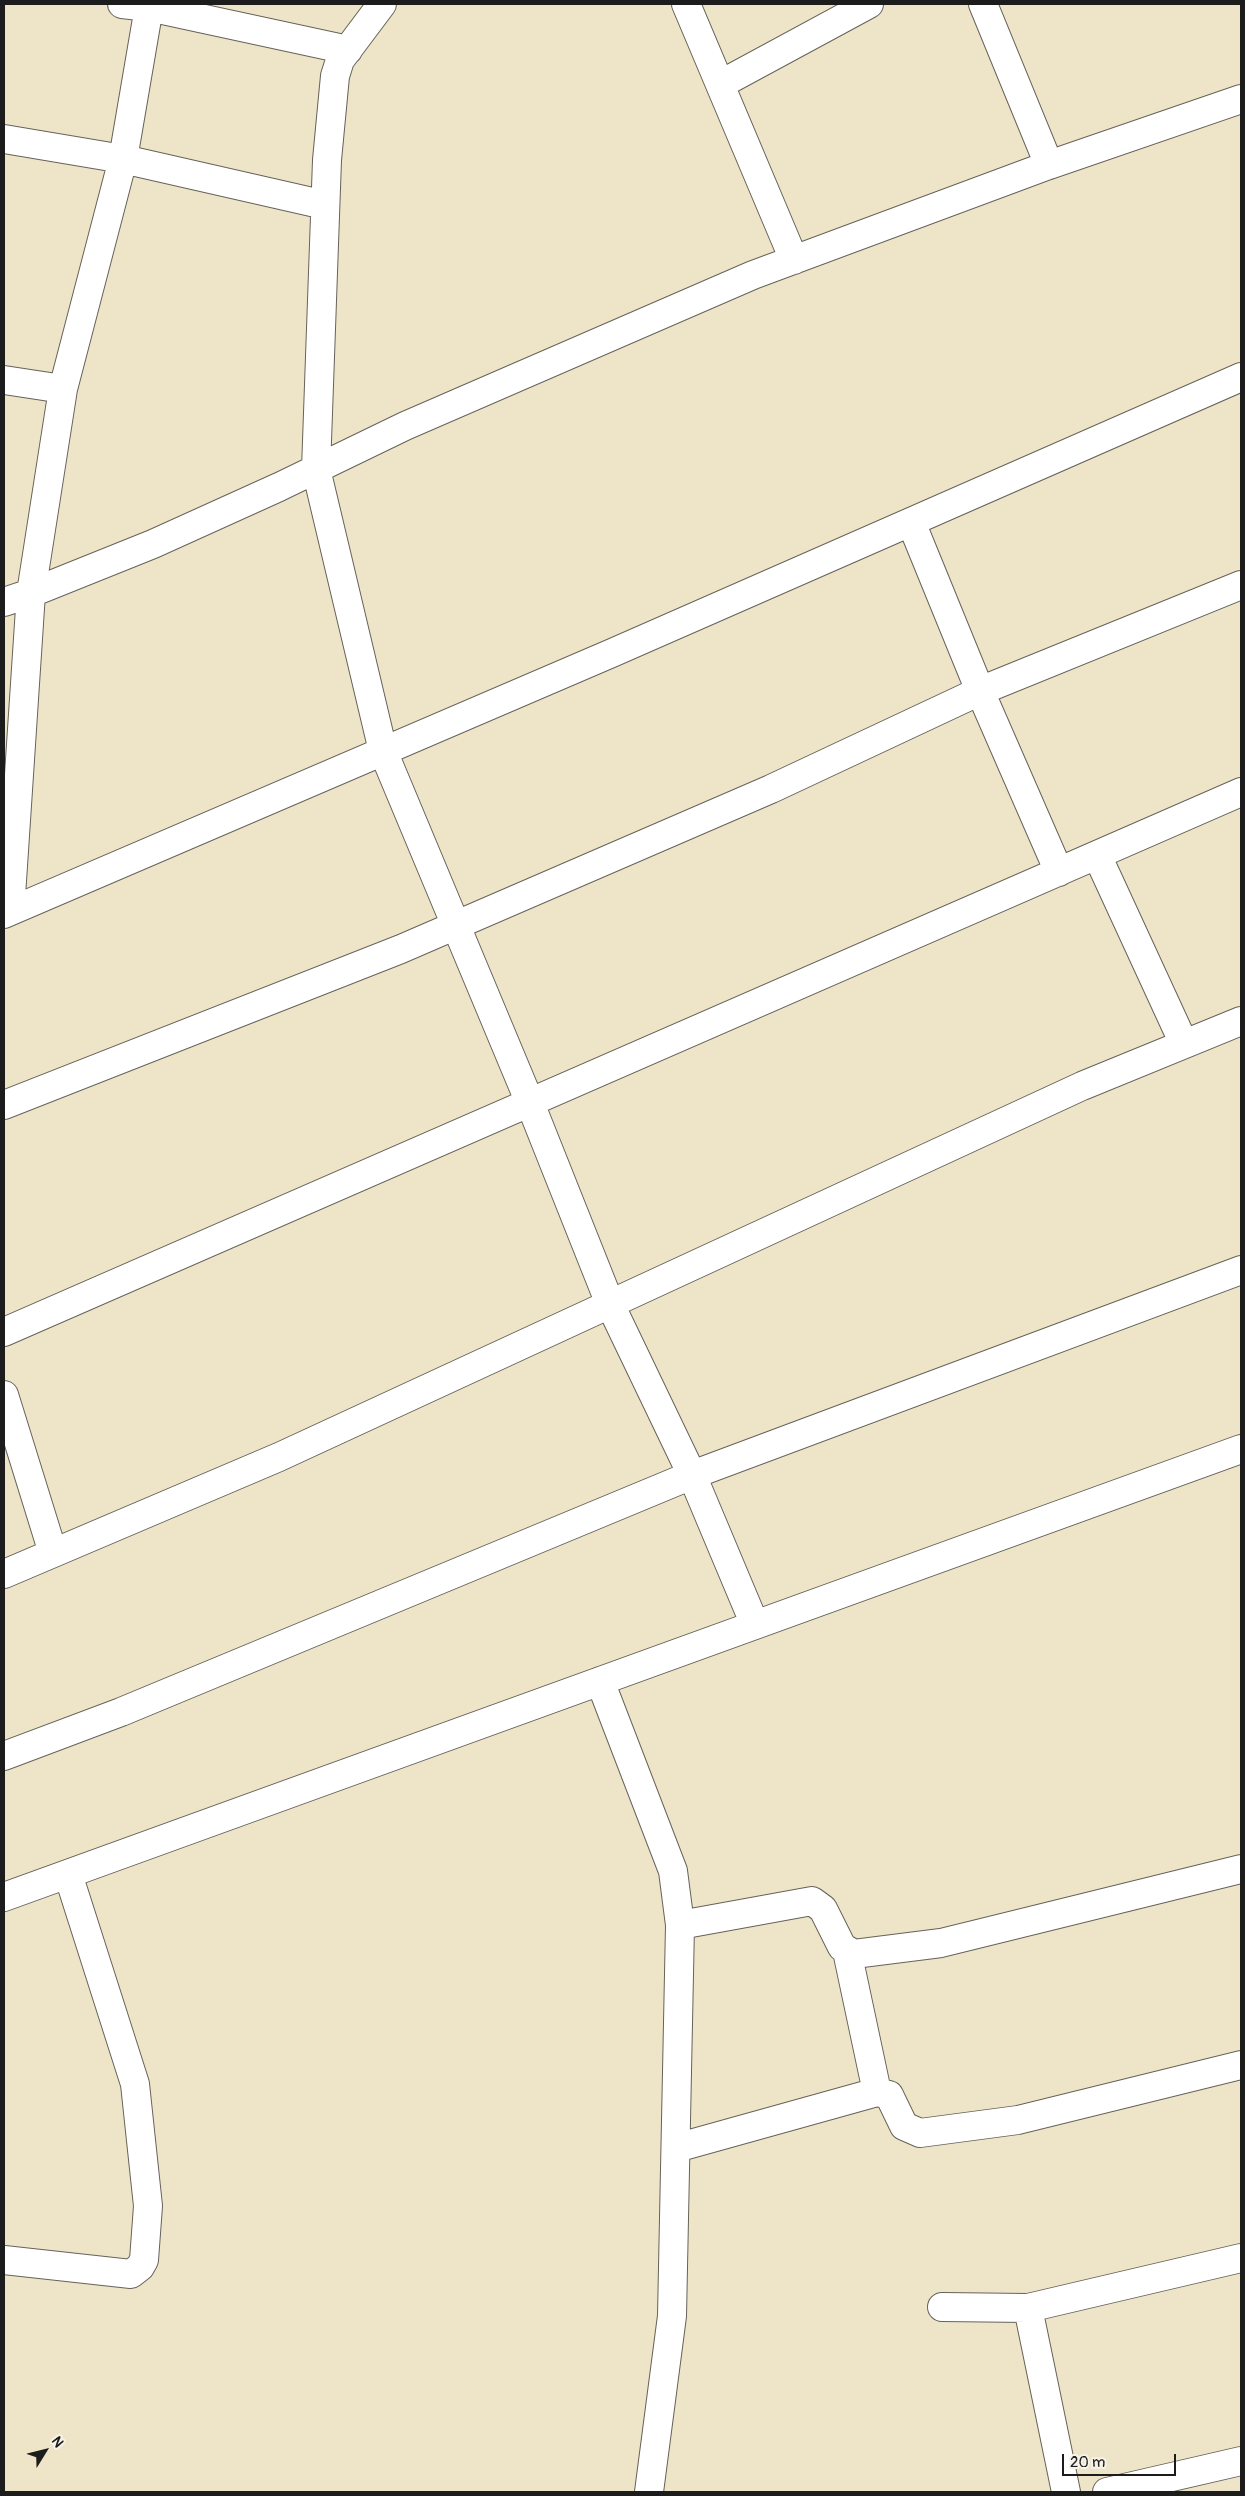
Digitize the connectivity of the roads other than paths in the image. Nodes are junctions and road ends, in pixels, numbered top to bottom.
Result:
1 (122, 4) edge
2 (382, 4) edge
3 (686, 4) edge
4 (869, 4) edge
5 (983, 4) edge
6 (149, 7) junction
7 (348, 50) junction
8 (721, 84) junction
9 (1241, 99) edge
10 (4, 139) edge
11 (123, 159) junction
12 (1049, 165) junction
13 (324, 205) junction
14 (794, 260) junction
15 (1241, 377) edge
16 (4, 380) edge
17 (63, 389) junction
18 (316, 469) junction
19 (910, 522) junction
20 (1241, 585) edge
21 (31, 593) junction
22 (4, 602) edge
23 (980, 691) junction
24 (383, 750) junction
25 (1241, 792) edge
26 (1097, 855) junction
27 (1059, 872) junction
28 (7, 913) edge
29 (457, 924) junction
30 (1240, 1024) edge
31 (1184, 1044) junction
32 (530, 1102) junction
33 (4, 1105) edge
34 (1241, 1270) edge
35 (610, 1304) junction
36 (4, 1332) edge
37 (4, 1395) edge
38 (1241, 1450) edge
39 (692, 1475) junction
40 (53, 1553) junction
41 (4, 1574) edge
42 (755, 1625) junction
43 (600, 1681) junction
44 (4, 1756) edge
45 (1241, 1869) edge
46 (68, 1874) junction
47 (4, 1897) edge
48 (680, 1925) junction
49 (847, 1952) junction
50 (1241, 2065) edge
51 (877, 2092) junction
52 (676, 2148) junction
53 (1241, 2258) edge
54 (4, 2260) edge
55 (942, 2307) dead end
56 (1028, 2308) junction
57 (1241, 2461) edge
58 (649, 2492) edge
59 (1066, 2492) edge
60 (1107, 2492) edge

1 - 6 street
2 - 7 street
3 - 8 street
4 - 8 street
5 - 12 street
6 - 7 street
6 - 11 street
7 - 13 street
8 - 14 street
9 - 12 street
10 - 11 street
11 - 13 street
11 - 17 street
12 - 14 street
13 - 18 street
14 - 18 street
15 - 19 street
16 - 17 street
17 - 21 street
18 - 21 street
18 - 24 street
19 - 23 street
19 - 24 street
20 - 23 street
21 - 22 street
21 - 28 street
23 - 27 street
23 - 29 street
24 - 28 street
24 - 29 street
25 - 26 street
26 - 27 street
26 - 31 street
27 - 32 street
29 - 32 street
29 - 33 street
30 - 31 street
31 - 35 street
32 - 35 street
32 - 36 street
34 - 39 street
35 - 39 street
35 - 40 street
37 - 40 street
38 - 42 street
39 - 42 street
39 - 44 street
40 - 41 street
42 - 43 street
43 - 46 street
43 - 48 street
45 - 49 street
46 - 47 street
46 - 54 street
48 - 49 street
48 - 52 street
49 - 51 street
50 - 51 street
51 - 52 street
52 - 58 street
53 - 56 street
55 - 56 street
56 - 59 street
57 - 60 street

